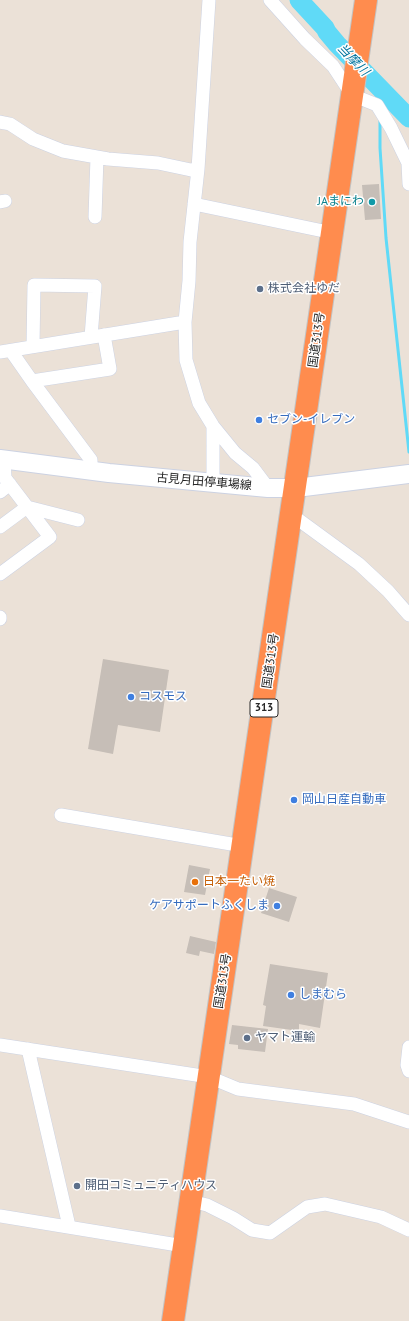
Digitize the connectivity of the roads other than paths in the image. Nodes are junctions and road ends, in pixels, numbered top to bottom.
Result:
1 (209, 0) edge
2 (270, 0) edge
3 (366, 0) edge
4 (352, 95) junction
5 (0, 122) edge
6 (97, 157) junction
7 (198, 169) junction
8 (409, 184) edge
9 (194, 204) junction
10 (96, 217) dead end
11 (333, 233) junction
12 (186, 322) junction
13 (97, 336) junction
14 (33, 346) junction
15 (5, 351) edge
16 (32, 381) junction
17 (213, 426) junction
18 (2, 459) edge
19 (91, 470) junction
20 (409, 474) edge
21 (214, 483) junction
22 (5, 488) edge
23 (268, 488) junction
24 (296, 488) junction
25 (27, 507) junction
26 (292, 515) junction
27 (78, 520) dead end
28 (0, 527) edge
29 (0, 574) edge
30 (409, 615) edge
31 (62, 815) dead end
32 (243, 846) junction
33 (0, 1045) edge
34 (409, 1047) edge
35 (28, 1049) junction
36 (409, 1071) edge
37 (208, 1077) junction
38 (409, 1122) edge
39 (190, 1201) junction
40 (0, 1216) edge
41 (70, 1226) junction
42 (409, 1230) edge
43 (184, 1246) junction
44 (173, 1321) edge

1 - 7 street
2 - 4 street
3 - 4 highway, 国道313号 / 313
4 - 8 street
4 - 11 highway, 国道313号 / 313
5 - 6 street
6 - 7 street
6 - 10 street
7 - 9 street
9 - 11 street
9 - 12 street
11 - 24 highway, 国道313号 / 313
12 - 13 street
12 - 17 street
13 - 14 street
13 - 14 street
13 - 16 street
14 - 15 street
15 - 16 street
16 - 19 street
17 - 21 street
17 - 23 street
18 - 19 main road, 古見月田停車場線
18 - 22 street
19 - 21 main road, 古見月田停車場線
20 - 24 main road, 古見月田停車場線
21 - 23 main road, 古見月田停車場線
22 - 25 street
23 - 24 main road, 古見月田停車場線
24 - 26 highway, 国道313号 / 313
25 - 27 street
25 - 28 street
25 - 29 street
26 - 30 street
26 - 32 highway, 国道313号 / 313
31 - 32 street
32 - 37 highway, 国道313号 / 313
33 - 35 street
34 - 36 street
35 - 37 street
35 - 41 street
37 - 38 street
37 - 39 highway, 国道313号 / 313
39 - 42 street
39 - 43 highway, 国道313号 / 313
40 - 41 street
41 - 43 street
43 - 44 highway, 国道313号 / 313

